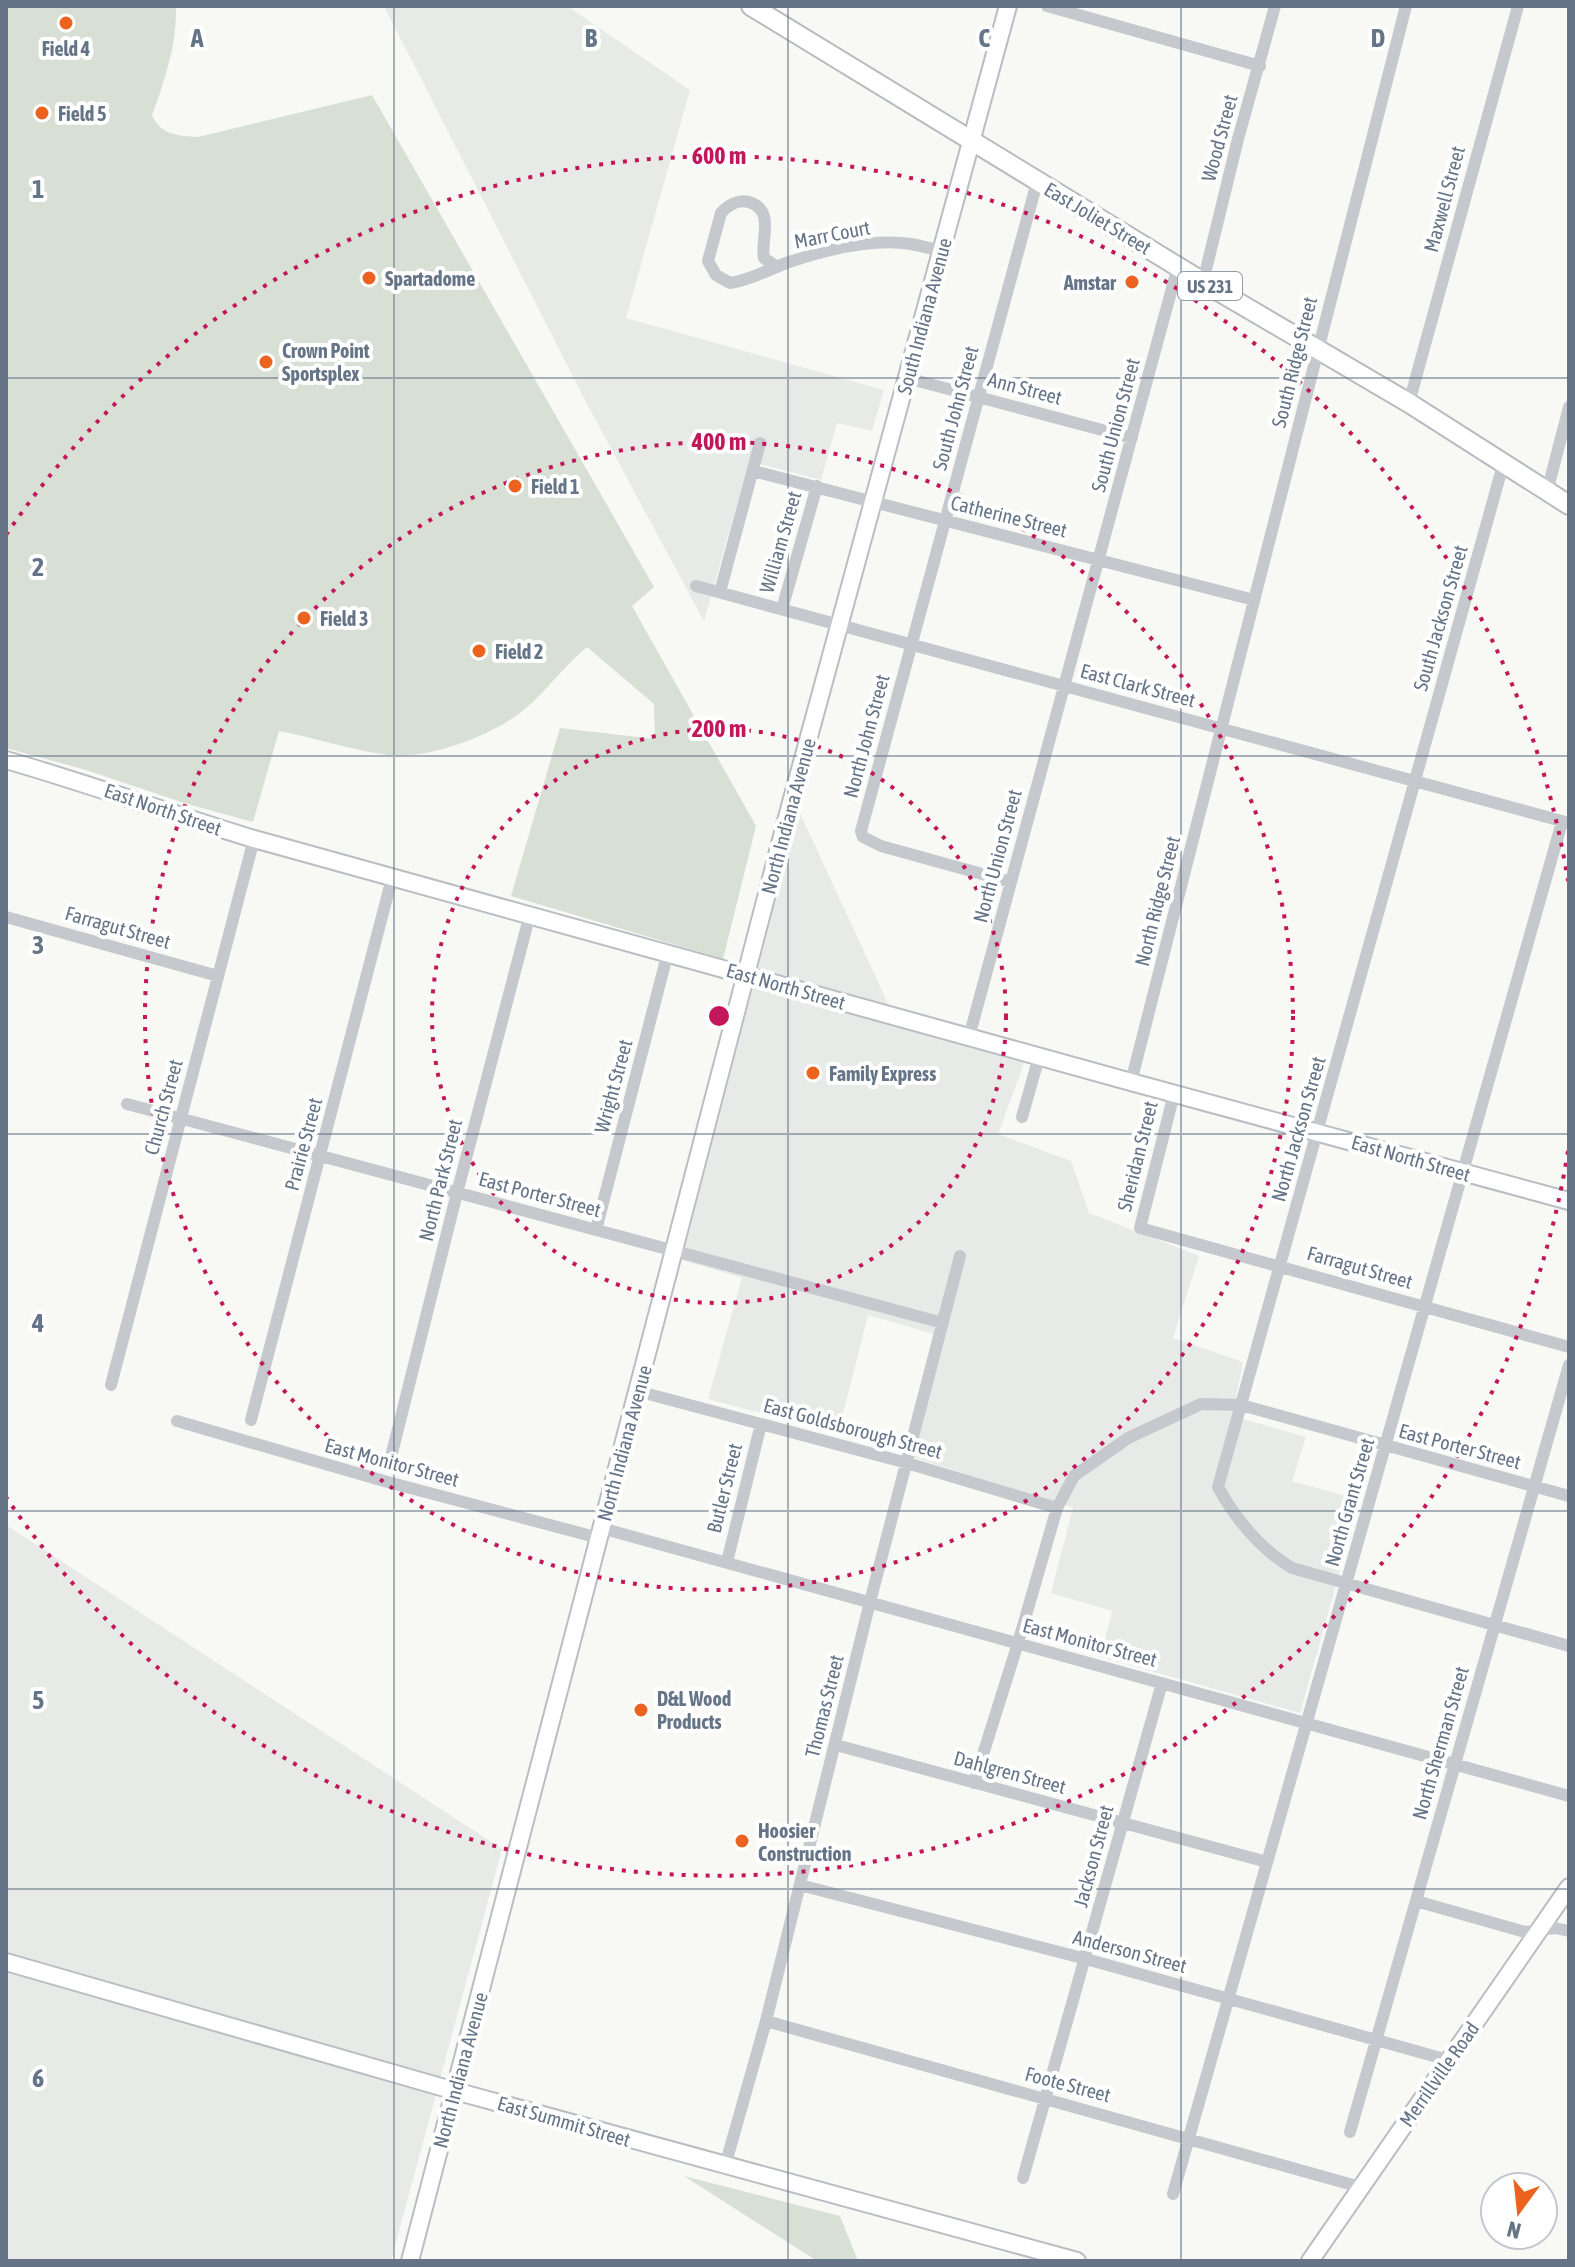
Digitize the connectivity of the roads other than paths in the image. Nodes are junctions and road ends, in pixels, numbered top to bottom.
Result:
1 (751, 6) edge
2 (1008, 6) edge
3 (1047, 6) edge
4 (1275, 6) edge
5 (1406, 6) edge
6 (1518, 6) edge
7 (1260, 66) junction
8 (972, 141) junction
9 (1037, 182) junction
10 (942, 251) junction
11 (1178, 266) junction
12 (777, 267) junction
13 (1203, 282) junction
14 (1317, 351) junction
15 (907, 378) junction
16 (979, 396) junction
17 (1409, 403) junction
18 (1569, 407) edge
19 (1132, 438) junction
20 (760, 443) dead end
21 (1503, 465) junction
22 (753, 471) junction
23 (817, 486) junction
24 (1547, 492) junction
25 (873, 501) junction
26 (1569, 505) edge
27 (945, 520) junction
28 (1099, 560) junction
29 (696, 586) dead end
30 (720, 592) junction
31 (1254, 600) junction
32 (782, 609) junction
33 (839, 625) junction
34 (911, 644) junction
35 (1065, 686) junction
36 (1222, 729) junction
37 (6, 760) edge
38 (1415, 782) junction
39 (1566, 823) edge
40 (254, 839) junction
41 (392, 878) junction
42 (1011, 882) junction
43 (530, 914) junction
44 (6, 917) edge
45 (668, 952) junction
46 (746, 974) junction
47 (218, 976) junction
48 (969, 1037) junction
49 (1039, 1057) junction
50 (1131, 1082) junction
51 (1174, 1094) junction
52 (127, 1104) dead end
53 (181, 1117) junction
54 (1022, 1117) dead end
55 (1318, 1132) junction
56 (320, 1157) junction
57 (1463, 1173) junction
58 (457, 1193) junction
59 (1569, 1201) edge
60 (1140, 1228) joint
61 (596, 1230) junction
62 (674, 1250) junction
63 (960, 1256) dead end
64 (1280, 1266) junction
65 (1425, 1306) junction
66 (943, 1323) junction
67 (1569, 1347) edge
68 (1569, 1365) edge
69 (111, 1385) dead end
70 (637, 1391) junction
71 (1241, 1405) junction
72 (251, 1420) dead end
73 (177, 1421) dead end
74 (761, 1424) junction
75 (1385, 1446) junction
76 (391, 1457) dead end
77 (907, 1463) junction
78 (1534, 1487) junction
79 (1569, 1496) edge
80 (1057, 1508) junction
81 (600, 1533) junction
82 (727, 1562) junction
83 (1346, 1583) junction
84 (870, 1602) junction
85 (1495, 1625) junction
86 (1018, 1643) junction
87 (1569, 1646) edge
88 (1162, 1683) junction
89 (1307, 1723) junction
90 (836, 1745) junction
91 (1455, 1764) junction
92 (974, 1783) junction
93 (1569, 1796) edge
94 (1122, 1823) junction
95 (1267, 1862) junction
96 (800, 1885) junction
97 (1569, 1887) edge
98 (1416, 1901) junction
99 (1540, 1929) junction
100 (1569, 1931) edge
101 (1086, 1959) junction
102 (6, 1962) edge
103 (1229, 1998) junction
104 (766, 2021) junction
105 (1376, 2040) junction
106 (1448, 2060) junction
107 (455, 2091) junction
108 (1045, 2098) junction
109 (1350, 2132) dead end
110 (1189, 2138) junction
111 (725, 2166) junction
112 (1023, 2178) dead end
113 (1360, 2187) junction
114 (1173, 2194) dead end
115 (410, 2261) edge
116 (1077, 2261) edge
117 (1310, 2261) edge

1 - 8 main road, East Joliet Street / US 231
2 - 8 street, South Indiana Avenue
3 - 7 street
4 - 7 street, Wood Street
5 - 14 street, South Ridge Street
6 - 17 street, Maxwell Street
7 - 13 street, Wood Street
8 - 9 main road, East Joliet Street / US 231
8 - 10 street, South Indiana Avenue
9 - 11 main road, East Joliet Street / US 231
9 - 16 street, South John Street
10 - 12 street, Marr Court
10 - 15 street, South Indiana Avenue
11 - 13 main road, East Joliet Street / US 231
11 - 19 street, South Union Street
12 - 12 street, Marr Court
13 - 14 main road, East Joliet Street / US 231
14 - 17 main road, East Joliet Street / US 231
14 - 31 street, South Ridge Street
15 - 16 street, Ann Street
15 - 25 street, South Indiana Avenue
16 - 19 street, Ann Street
16 - 27 street, South John Street
17 - 21 main road, East Joliet Street / US 231
18 - 24 street
19 - 28 street, South Union Street
20 - 22 street
21 - 24 main road, East Joliet Street / US 231
21 - 38 street, South Jackson Street
22 - 23 street, Catherine Street
22 - 30 street
23 - 25 street, Catherine Street
23 - 32 street, William Street
24 - 26 main road, East Joliet Street / US 231
25 - 27 street, Catherine Street
25 - 33 street, South Indiana Avenue
27 - 28 street, Catherine Street
27 - 34 street, South John Street
28 - 31 street, Catherine Street
28 - 35 street, South Union Street
29 - 30 street, East Clark Street
30 - 32 street, East Clark Street
31 - 36 street, South Ridge Street
32 - 33 street, East Clark Street
33 - 34 street, East Clark Street
33 - 46 street, North Indiana Avenue
34 - 35 street, East Clark Street
34 - 42 street, North John Street
35 - 36 street, East Clark Street
35 - 42 street, North Union Street
36 - 38 street, East Clark Street
36 - 50 street, North Ridge Street
37 - 40 street, East North Street
38 - 39 street, East Clark Street
38 - 55 street, North Jackson Street
39 - 57 street, North Grant Street
40 - 41 street, East North Street
40 - 47 street, Church Street
41 - 43 street, East North Street
41 - 56 street, Prairie Street
42 - 48 street, North Union Street
43 - 45 street, East North Street
43 - 58 street, North Park Street
44 - 47 street, Farragut Street
45 - 46 street, East North Street
45 - 61 street, Wright Street
46 - 48 street, East North Street
46 - 62 street, North Indiana Avenue
47 - 53 street, Church Street
48 - 49 street, East North Street
49 - 50 street, East North Street
49 - 54 street
50 - 51 street, East North Street
51 - 55 street, East North Street
51 - 60 street, Sheridan Street
52 - 53 street, East Porter Street
53 - 56 street, East Porter Street
53 - 69 street, Church Street
55 - 57 street, East North Street
55 - 64 street, North Jackson Street
56 - 58 street, East Porter Street
56 - 72 street, Prairie Street
57 - 59 street, East North Street
57 - 65 street, North Grant Street
58 - 61 street, East Porter Street
58 - 76 street, North Park Street
60 - 64 street, Farragut Street
61 - 62 street, East Porter Street
62 - 66 street, East Porter Street
62 - 70 street, North Indiana Avenue
63 - 66 street, Thomas Street
64 - 65 street, Farragut Street
64 - 71 street, North Jackson Street
65 - 67 street, Farragut Street
65 - 75 street, North Grant Street
66 - 77 street, Thomas Street
68 - 78 street, North Sherman Street
70 - 74 street, East Goldsborough Street
70 - 81 street, North Indiana Avenue
71 - 75 street, East Porter Street
71 - 80 street, East Porter Street
71 - 83 street, North Jackson Street
73 - 81 street, East Monitor Street
74 - 77 street, East Goldsborough Street
74 - 82 street, Butler Street
75 - 78 street, East Porter Street
75 - 83 street, North Grant Street
77 - 80 street, East Goldsborough Street
77 - 84 street, Thomas Street
78 - 79 street, East Porter Street
78 - 85 street, North Sherman Street
80 - 86 street
81 - 82 street, East Monitor Street
81 - 107 street, North Indiana Avenue
82 - 84 street, East Monitor Street
83 - 85 street
83 - 89 street, North Grant Street
84 - 86 street, East Monitor Street
84 - 90 street, Thomas Street
85 - 87 street
85 - 91 street, North Sherman Street
86 - 88 street, East Monitor Street
86 - 92 street
88 - 89 street, East Monitor Street
88 - 94 street, Jackson Street
89 - 91 street, East Monitor Street
89 - 95 street, North Grant Street
90 - 92 street, Dahlgren Street
90 - 96 street, Thomas Street
91 - 93 street, East Monitor Street
91 - 98 street, North Sherman Street
92 - 94 street, Dahlgren Street
94 - 95 street, Dahlgren Street
94 - 101 street, Jackson Street
95 - 103 street, North Grant Street
96 - 101 street, Anderson Street
96 - 104 street, Thomas Street
97 - 99 street, Merrillville Road
98 - 99 street
98 - 105 street, North Sherman Street
99 - 100 street
99 - 106 street, Merrillville Road
101 - 103 street, Anderson Street
101 - 108 street, Jackson Street
102 - 107 street, East Summit Street
103 - 105 street, Anderson Street
103 - 110 street, North Grant Street
104 - 108 street, Foote Street
104 - 111 street, Thomas Street
105 - 106 street, Anderson Street
105 - 109 street, North Sherman Street
106 - 113 street, Merrillville Road
107 - 111 street, East Summit Street
107 - 115 street, North Indiana Avenue
108 - 110 street, Foote Street
108 - 112 street, Jackson Street
110 - 113 street, Foote Street
110 - 114 street, North Grant Street
111 - 116 street, East Summit Street
113 - 117 street, Merrillville Road

